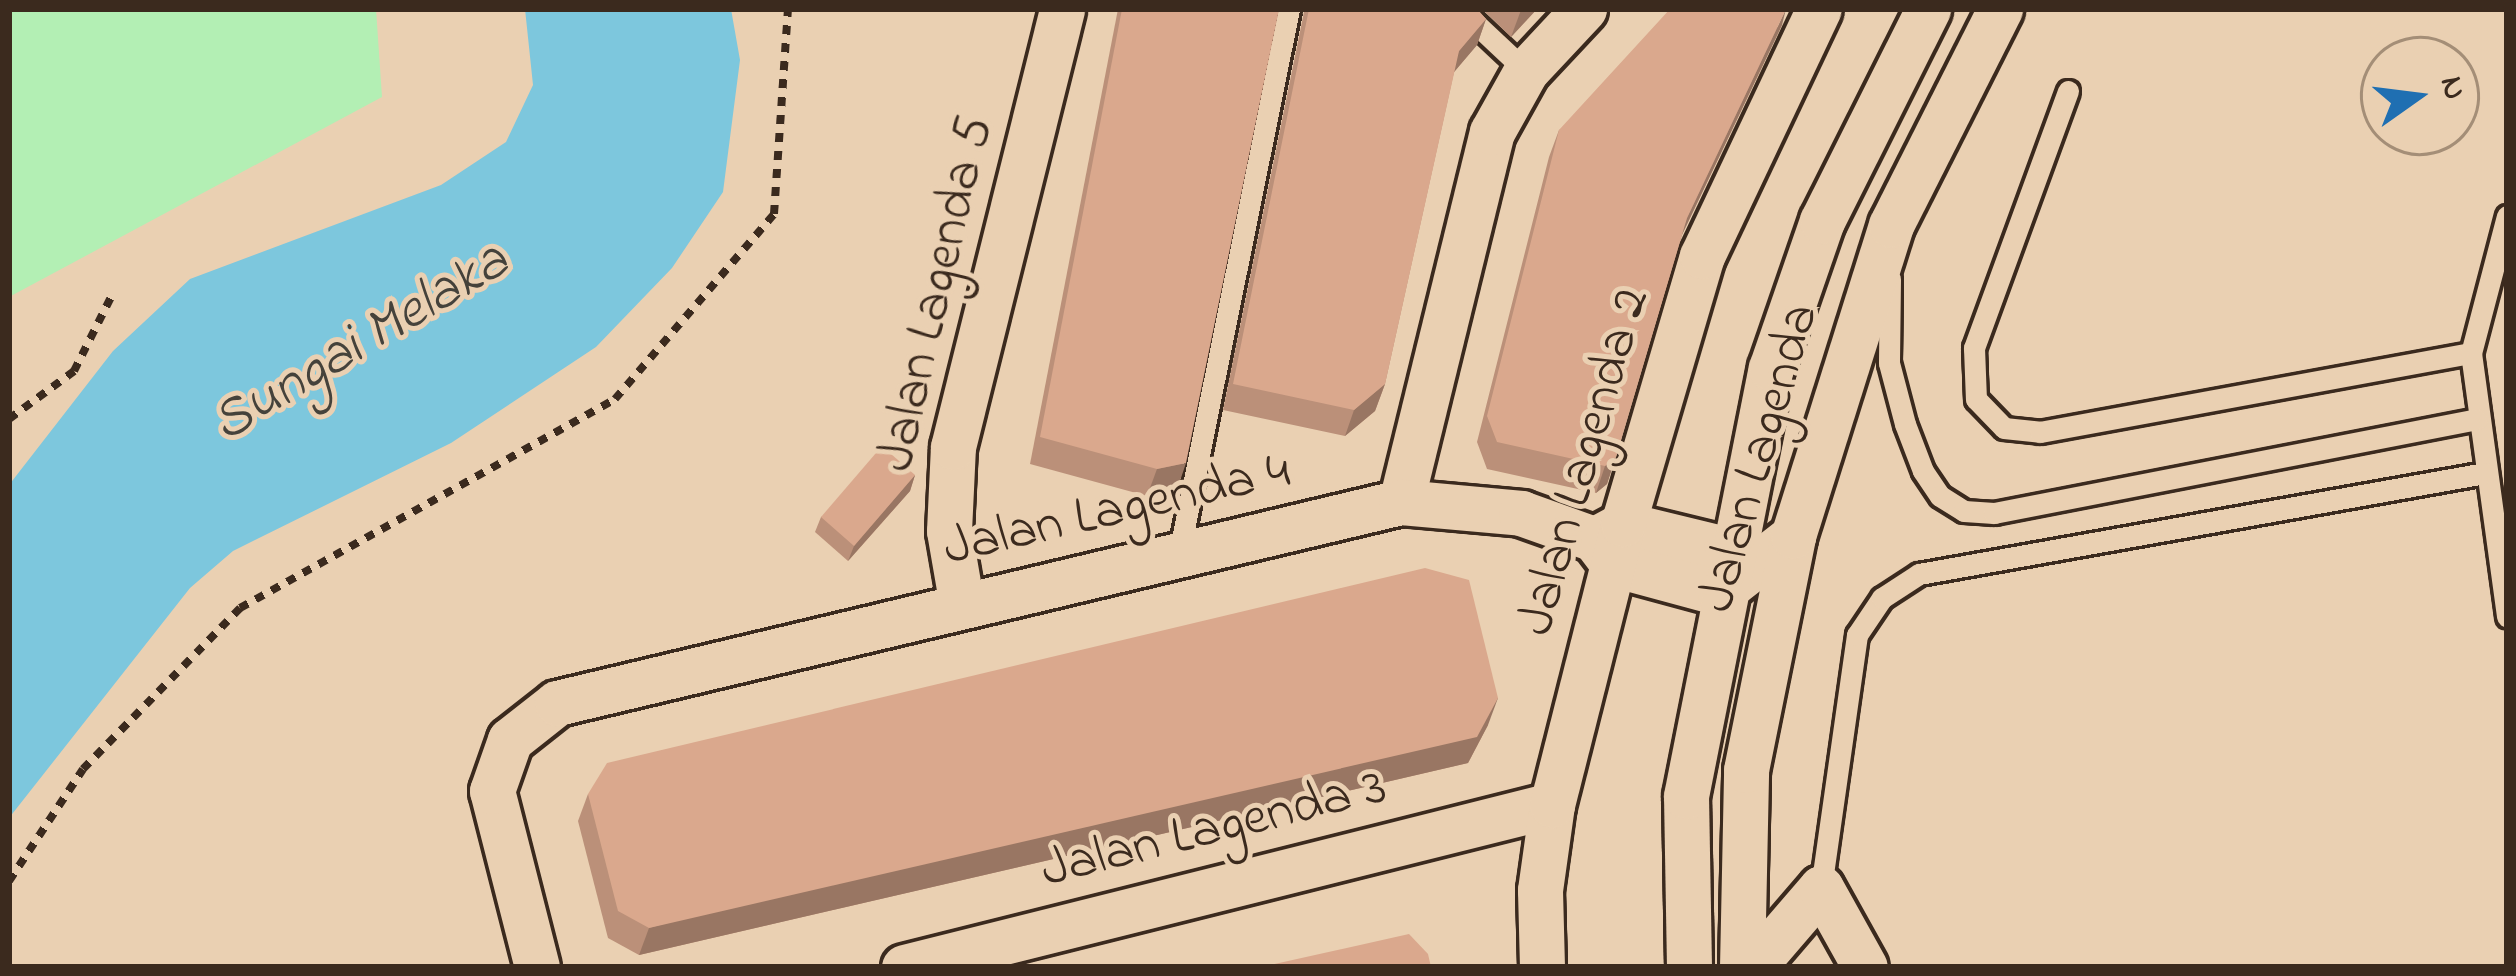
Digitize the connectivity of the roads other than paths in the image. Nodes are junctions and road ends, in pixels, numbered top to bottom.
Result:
1 (1062, 9) edge
2 (1289, 9) edge
3 (1460, 9) edge
4 (1585, 9) edge
5 (1819, 9) edge
6 (1928, 9) edge
7 (2000, 9) edge
8 (1526, 71) junction
9 (2068, 91) dead end
10 (2507, 217) edge
11 (1891, 225) junction
12 (2471, 353) junction
13 (2476, 419) junction
14 (2485, 473) junction
15 (1401, 502) junction
16 (1793, 536) junction
17 (1610, 542) junction
18 (1179, 555) junction
19 (1732, 574) junction
20 (962, 606) junction
21 (2507, 616) edge
22 (1768, 638) junction
23 (1552, 805) junction
24 (1821, 888) junction
25 (537, 967) edge
26 (904, 967) edge
27 (1542, 967) edge
28 (1689, 967) edge
29 (1742, 967) edge
30 (1753, 967) edge
31 (1865, 967) edge

1 - 20 street, Jalan Lagenda 5
2 - 18 lane
3 - 8 lane
4 - 8 street
5 - 17 street, Jalan Lagenda 2
6 - 19 street, Jalan Lagenda
7 - 11 street, Jalan Lagenda
8 - 15 street
9 - 12 lane
10 - 12 lane
11 - 13 lane
11 - 16 street, Jalan Lagenda
12 - 13 lane
13 - 14 lane
14 - 21 lane
14 - 24 lane
15 - 17 street, Jalan Lagenda 4
15 - 18 street, Jalan Lagenda 4
16 - 19 street
16 - 22 street, Jalan Lagenda
17 - 19 street, Jalan Lagenda 4
17 - 23 street, Jalan Lagenda 2
18 - 20 street, Jalan Lagenda 4
19 - 22 street
19 - 28 street, Jalan Lagenda
20 - 25 street, Jalan Lagenda 4
22 - 29 street, Jalan Lagenda
23 - 26 street, Jalan Lagenda 3
23 - 27 street, Jalan Lagenda 2
24 - 30 street
24 - 31 street

